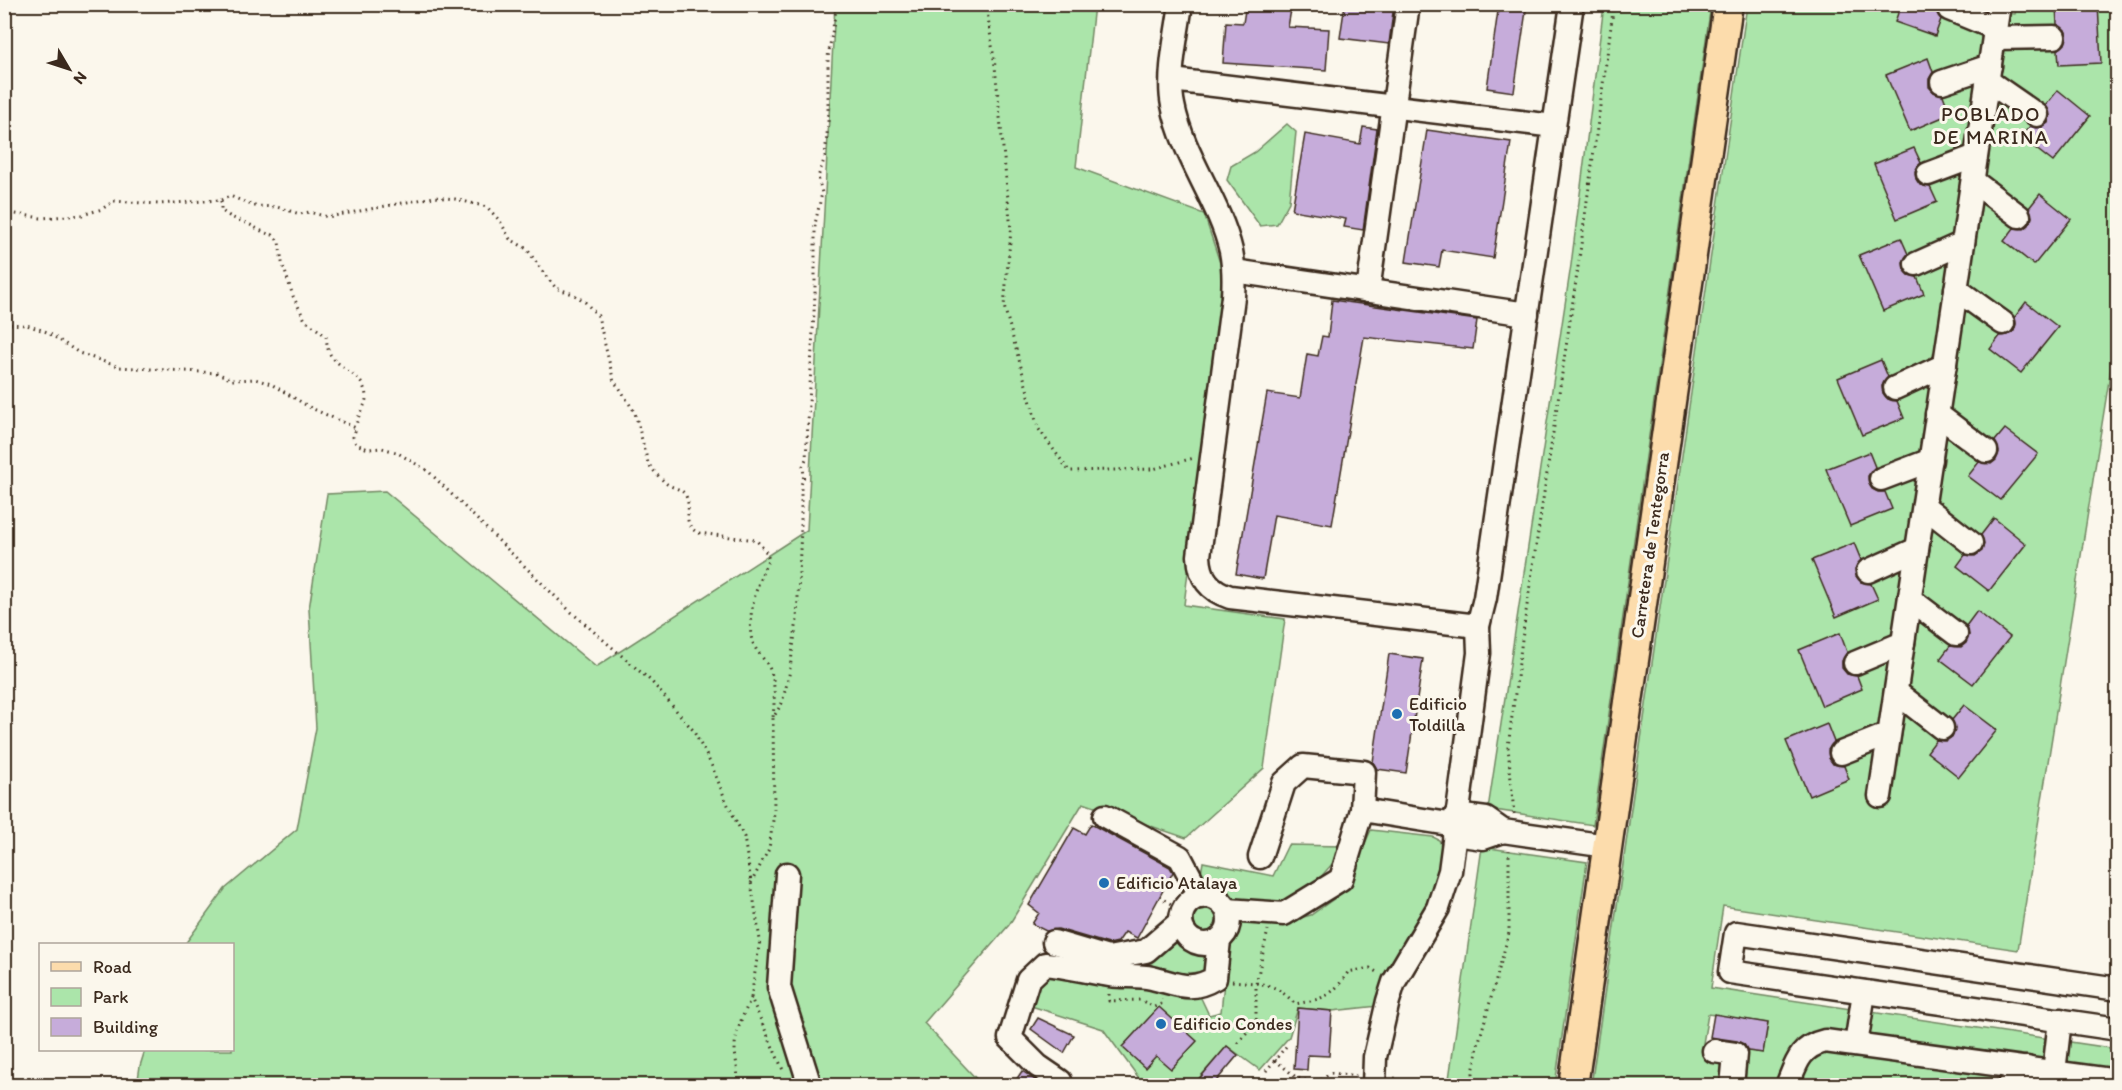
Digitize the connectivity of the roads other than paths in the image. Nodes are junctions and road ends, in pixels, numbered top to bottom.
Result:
1 (1181, 4) edge
2 (1408, 4) edge
3 (1572, 4) edge
4 (1728, 4) edge
5 (1999, 4) edge
6 (1949, 9) dead end
7 (1995, 33) junction
8 (2054, 37) dead end
9 (1989, 74) junction
10 (1172, 80) junction
11 (1942, 82) dead end
12 (1394, 106) junction
13 (2037, 115) dead end
14 (1554, 126) junction
15 (1977, 156) junction
16 (1928, 174) dead end
17 (1973, 181) junction
18 (2019, 216) dead end
19 (1963, 243) junction
20 (1916, 264) dead end
21 (1234, 271) junction
22 (1956, 289) junction
23 (1368, 291) junction
24 (1527, 314) junction
25 (2003, 323) dead end
26 (1945, 365) junction
27 (1895, 388) dead end
28 (1937, 414) junction
29 (1986, 451) dead end
30 (1930, 460) junction
31 (1881, 478) dead end
32 (1924, 506) junction
33 (1971, 543) dead end
34 (1917, 549) junction
35 (1868, 571) dead end
36 (1910, 599) junction
37 (1478, 626) junction
38 (1956, 634) dead end
39 (1903, 643) junction
40 (1855, 663) dead end
41 (1896, 693) junction
42 (1942, 728) dead end
43 (1889, 734) junction
44 (1841, 753) dead end
45 (1880, 796) dead end
46 (1362, 810) junction
47 (1105, 816) dead end
48 (1455, 825) junction
49 (1607, 846) junction
50 (1260, 857) dead end
51 (787, 874) dead end
52 (1201, 897) junction
53 (1227, 910) junction
54 (1181, 921) junction
55 (1219, 940) junction
56 (1054, 942) dead end
57 (2118, 989) edge
58 (1864, 992) junction
59 (2060, 1020) junction
60 (2118, 1029) edge
61 (1856, 1045) junction
62 (1714, 1051) dead end
63 (2040, 1075) edge
64 (1375, 1081) edge
65 (2102, 1081) edge
66 (810, 1086) edge
67 (1059, 1086) edge
68 (1572, 1086) edge
69 (1732, 1086) edge
70 (1787, 1086) edge
71 (2009, 1086) edge

1 - 10 street
2 - 12 street
3 - 14 street
4 - 49 main road, Carretera de Tentegorra
5 - 7 street
6 - 7 street
7 - 8 street
7 - 9 street
9 - 11 street
9 - 13 street
9 - 15 street
10 - 12 street
10 - 21 street
12 - 14 street
12 - 23 street
14 - 24 street
15 - 16 street
15 - 17 street
17 - 18 street
17 - 19 street
19 - 20 street
19 - 22 street
21 - 23 street
21 - 37 street
22 - 25 street
22 - 26 street
23 - 24 street
24 - 37 street
26 - 27 street
26 - 28 street
28 - 29 street
28 - 30 street
30 - 31 street
30 - 32 street
32 - 33 street
32 - 34 street
34 - 35 street
34 - 36 street
36 - 38 street
36 - 39 street
37 - 48 street
39 - 40 street
39 - 41 street
41 - 42 street
41 - 43 street
43 - 44 street
43 - 45 street
46 - 48 street
46 - 50 street
46 - 53 street
47 - 52 street
48 - 49 street
48 - 64 street
49 - 68 main road, Carretera de Tentegorra
51 - 66 street
52 - 53 street
52 - 54 street
53 - 55 street
54 - 55 street
54 - 56 street
55 - 67 street
57 - 58 street
58 - 59 street
58 - 61 street
59 - 60 street
59 - 63 street
61 - 63 street
61 - 70 street
62 - 69 street
63 - 65 street
63 - 71 street

